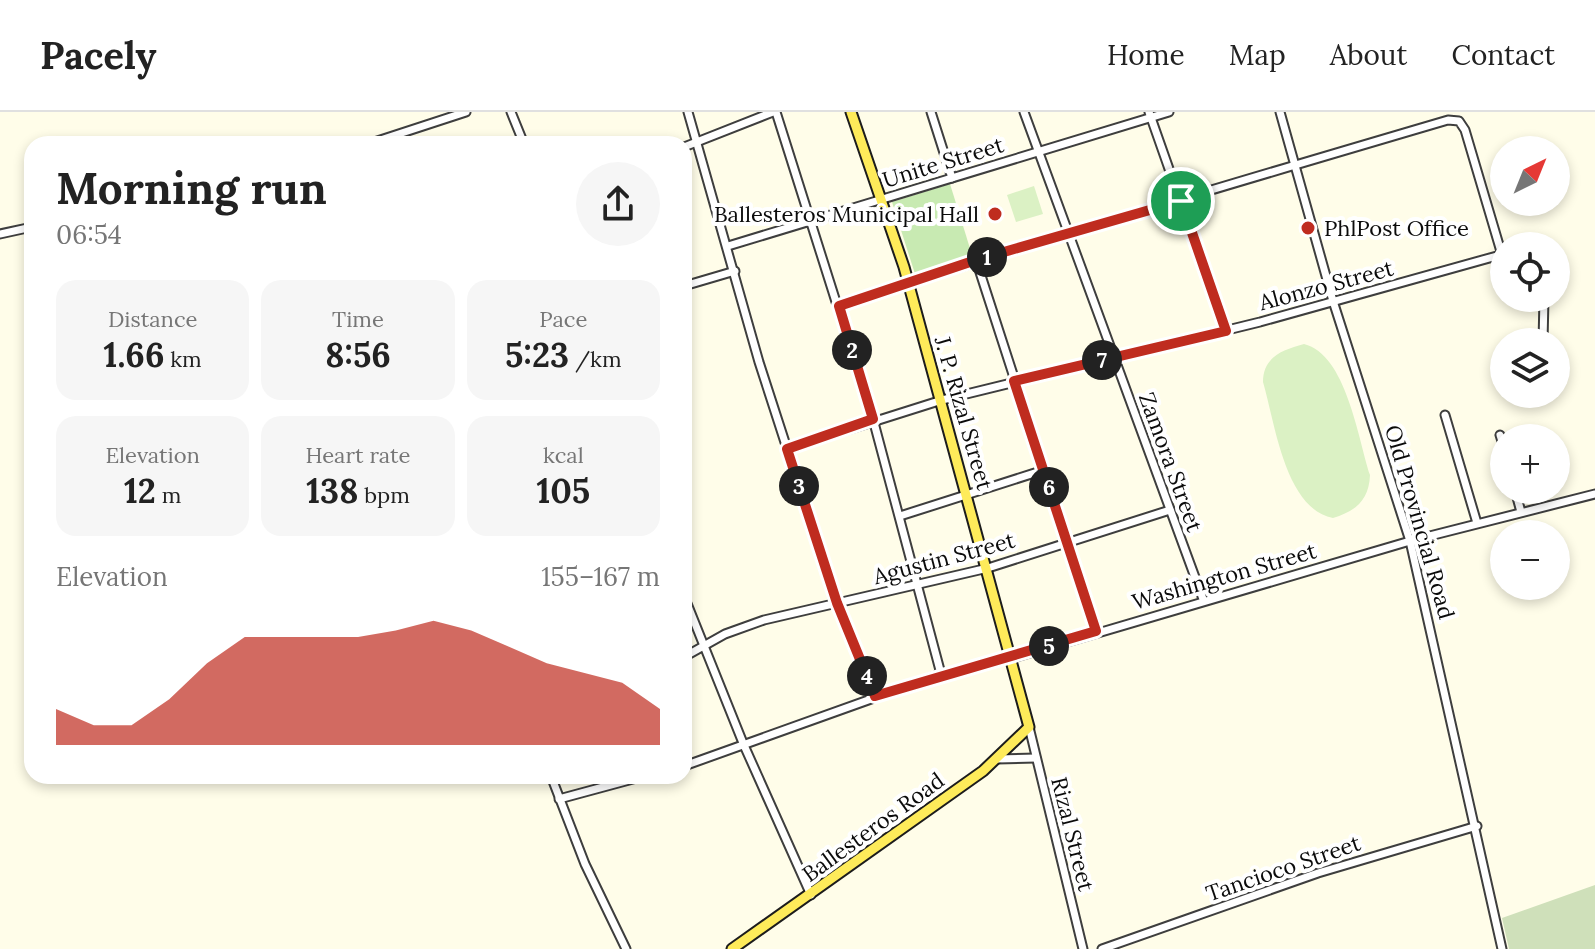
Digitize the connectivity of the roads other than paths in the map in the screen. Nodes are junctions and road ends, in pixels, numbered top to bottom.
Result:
1 (466, 112) edge
2 (511, 112) edge
3 (688, 112) edge
4 (775, 112) edge
5 (851, 112) edge
6 (931, 112) edge
7 (1024, 112) edge
8 (1169, 112) edge
9 (1280, 112) edge
10 (1150, 115) edge
11 (392, 136) edge
12 (521, 136) edge
13 (698, 142) junction
14 (692, 144) edge
15 (1039, 152) junction
16 (1296, 167) junction
17 (952, 178) junction
18 (882, 199) junction
19 (1181, 201) junction
20 (813, 221) junction
21 (24, 229) edge
22 (1496, 232) edge
23 (0, 234) edge
24 (1068, 236) junction
25 (728, 246) junction
26 (1490, 258) edge
27 (976, 260) junction
28 (735, 271) junction
29 (909, 283) junction
30 (692, 284) edge
31 (1333, 301) junction
32 (839, 306) junction
33 (1226, 331) junction
34 (1113, 358) junction
35 (1014, 381) junction
36 (942, 400) junction
37 (1445, 415) dead end
38 (873, 419) junction
39 (787, 449) junction
40 (1044, 470) junction
41 (968, 493) junction
42 (1595, 494) edge
43 (1519, 504) edge
44 (1170, 510) junction
45 (1521, 512) junction
46 (900, 516) junction
47 (1477, 523) junction
48 (1066, 541) junction
49 (1410, 541) junction
50 (988, 568) junction
51 (918, 586) junction
52 (1203, 599) junction
53 (837, 603) junction
54 (692, 615) edge
55 (1096, 631) junction
56 (705, 646) junction
57 (692, 653) edge
58 (1013, 658) junction
59 (941, 674) junction
60 (875, 696) junction
61 (1029, 727) junction
62 (743, 743) junction
63 (1036, 758) junction
64 (997, 759) junction
65 (692, 763) edge
66 (554, 784) edge
67 (614, 784) edge
68 (559, 799) junction
69 (1477, 826) junction
70 (811, 895) junction
71 (626, 949) edge
72 (732, 949) edge
73 (1083, 949) edge
74 (1102, 949) edge
75 (1502, 949) edge

1 - 11 street
2 - 12 street
3 - 13 street
4 - 13 street
4 - 20 street
5 - 18 main road, J. P. Rizal Street
6 - 17 street
7 - 15 street, Zamora Street
8 - 10 street, Unite Street
9 - 16 street, Old Provincial Road
10 - 15 street, Unite Street
10 - 19 street
13 - 14 street
13 - 25 street
15 - 17 street, Unite Street
15 - 24 street, Zamora Street
16 - 19 street
16 - 22 street
16 - 31 street, Old Provincial Road
17 - 18 street, Unite Street
18 - 20 street, Unite Street
18 - 29 main road, J. P. Rizal Street
19 - 24 street
19 - 33 street
20 - 25 street, Unite Street
20 - 32 street
21 - 23 street
24 - 27 street
24 - 34 street, Zamora Street
25 - 28 street
26 - 31 street, Alonzo Street
27 - 29 street
27 - 35 street
28 - 30 street
28 - 39 street
29 - 32 street
29 - 36 main road, J. P. Rizal Street
31 - 33 street, Alonzo Street
31 - 49 street, Old Provincial Road
32 - 38 street
33 - 34 street, Alonzo Street
34 - 35 street, Alonzo Street
34 - 44 street, Zamora Street
35 - 36 street, Alonzo Street
35 - 40 street
36 - 38 street, Alonzo Street
36 - 41 main road, J. P. Rizal Street
37 - 47 street
38 - 39 street, Alonzo Street
38 - 46 street
39 - 53 street
40 - 41 street
40 - 48 street
41 - 46 street
41 - 50 main road, J. P. Rizal Street
42 - 45 street, Washington Street
43 - 45 street
44 - 48 street, Agustin Street
44 - 52 street, Zamora Street
45 - 47 street, Washington Street
46 - 51 street
47 - 49 street, Washington Street
48 - 50 street, Agustin Street
48 - 55 street
49 - 52 street, Washington Street
49 - 69 street, Old Provincial Road
50 - 51 street, Agustin Street
50 - 58 main road, J. P. Rizal Street
51 - 53 street, Agustin Street
51 - 59 street
52 - 55 street, Washington Street
53 - 56 street, Agustin Street
53 - 60 street
54 - 56 street
55 - 58 street, Washington Street
56 - 57 street, Agustin Street
56 - 62 street
58 - 59 street, Washington Street
58 - 61 main road, J. P. Rizal Street
59 - 60 street, Washington Street
60 - 62 street, Washington Street
61 - 63 street, Rizal Street
61 - 64 main road, Ballesteros Road
62 - 65 street, Washington Street
62 - 70 street
63 - 64 street
63 - 73 street, Rizal Street
64 - 70 main road, Ballesteros Road
66 - 68 street
67 - 68 street
68 - 71 street
69 - 74 street, Tancioco Street
69 - 75 street, Old Provincial Road
70 - 72 main road, Ballesteros Road

